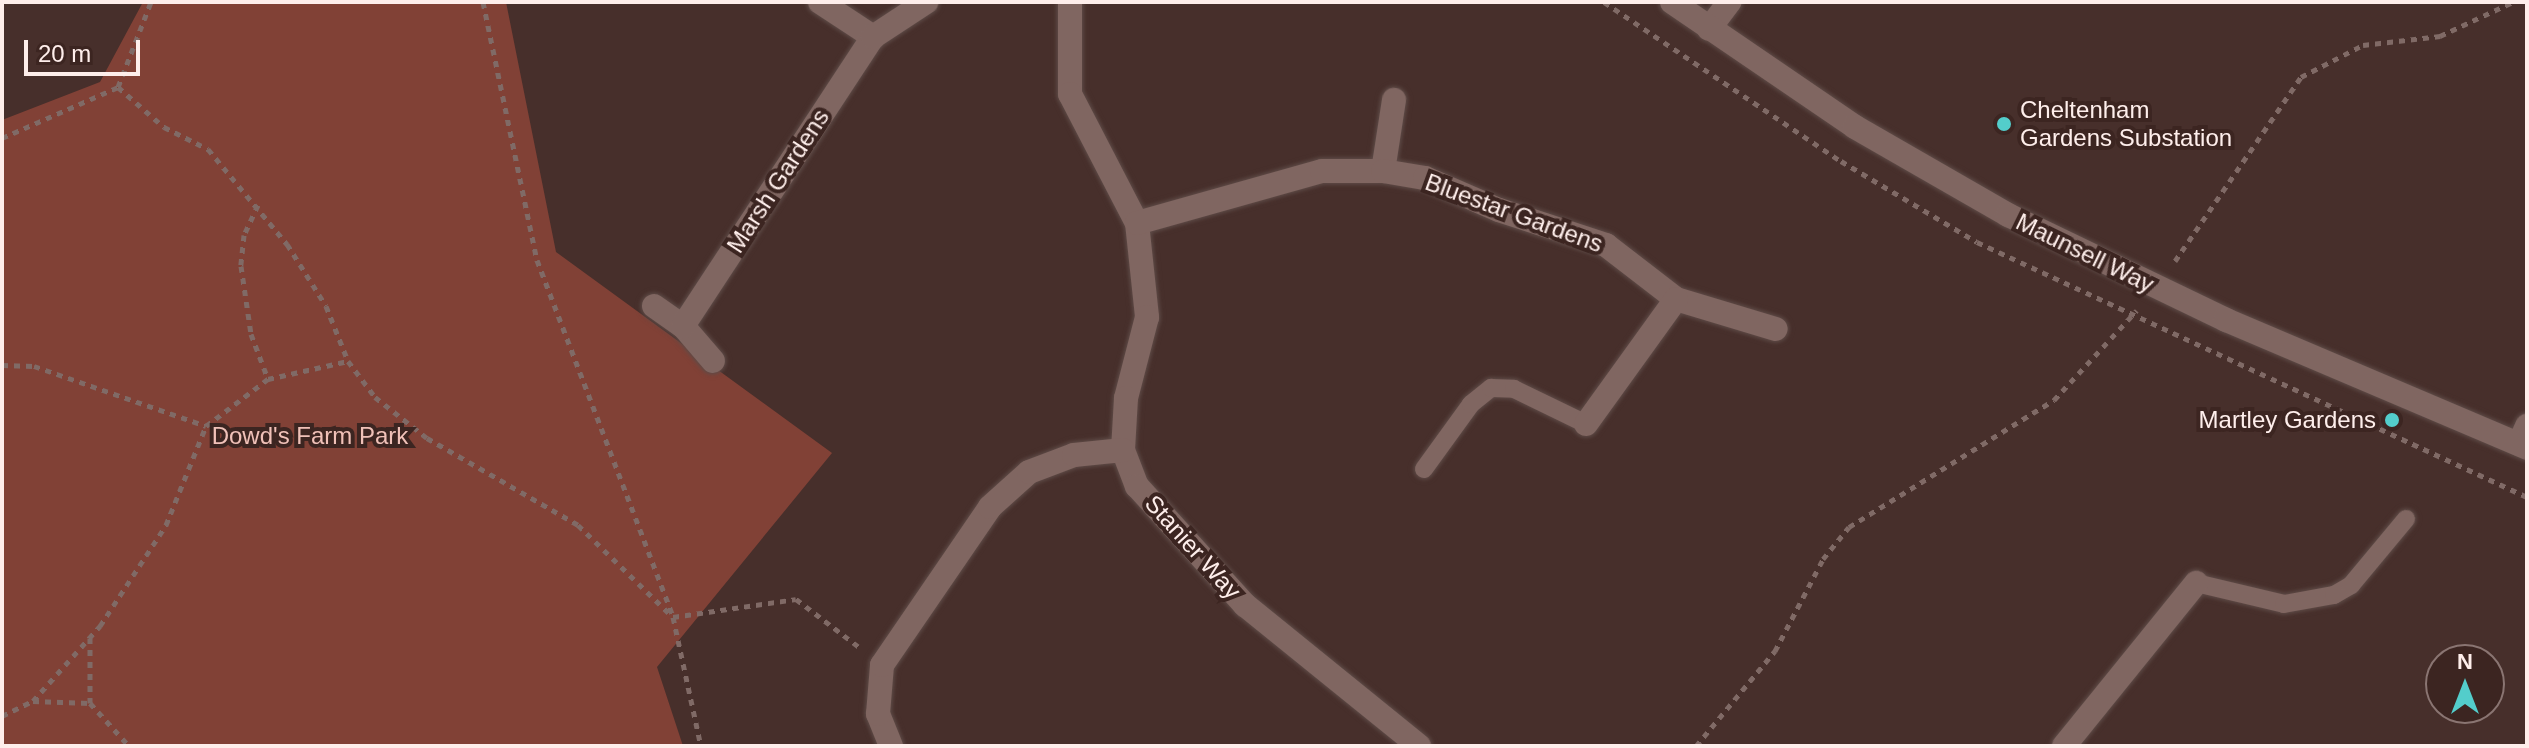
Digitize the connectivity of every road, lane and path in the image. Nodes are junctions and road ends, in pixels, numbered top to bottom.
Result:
1 (151, 2) edge
2 (483, 2) edge
3 (820, 2) edge
4 (926, 2) edge
5 (1070, 2) edge
6 (1672, 2) edge
7 (1729, 2) edge
8 (2513, 2) edge
9 (1709, 29) junction
10 (873, 37) junction
11 (118, 87) junction
12 (1394, 100) dead end
13 (2, 138) edge
14 (1383, 171) junction
15 (258, 205) junction
16 (1137, 223) junction
17 (2155, 288) junction
18 (1676, 299) junction
19 (654, 306) dead end
20 (683, 326) junction
21 (1776, 329) dead end
22 (348, 361) junction
23 (713, 361) dead end
24 (2, 365) edge
25 (268, 379) junction
26 (1586, 424) joint
27 (206, 426) junction
28 (2524, 439) edge
29 (1123, 450) junction
30 (1424, 469) dead end
31 (2406, 519) dead end
32 (2196, 583) joint
33 (673, 617) junction
34 (90, 637) junction
35 (882, 665) junction
36 (33, 701) junction
37 (90, 703) junction
38 (2, 716) edge
39 (129, 746) edge
40 (254, 746) edge
41 (262, 746) edge
42 (701, 746) edge
43 (891, 746) edge
44 (1419, 746) edge
45 (1696, 746) edge
46 (2064, 746) edge

1 - 11 path
2 - 33 path
3 - 10 street
4 - 10 street, Marsh Gardens
5 - 16 street, Stanier Way
6 - 9 street, Maunsell Way
7 - 9 street
8 - 17 path
9 - 17 street, Maunsell Way
10 - 20 street, Marsh Gardens
11 - 13 path
11 - 15 path
12 - 14 street
14 - 16 street, Bluestar Gardens
14 - 18 street, Bluestar Gardens
15 - 22 path
15 - 25 path
16 - 29 street, Stanier Way
17 - 28 street, Maunsell Way
17 - 45 path
18 - 21 street, Bluestar Gardens
18 - 26 street
19 - 20 street
20 - 23 street
22 - 25 path
22 - 33 path
24 - 27 path
25 - 27 path
26 - 30 lane
27 - 34 path
29 - 35 street
29 - 44 street, Stanier Way
31 - 32 lane
32 - 46 street
33 - 35 path
33 - 42 path
34 - 36 path
34 - 37 path
35 - 43 street
36 - 37 path
36 - 38 path
37 - 39 path
40 - 41 path

